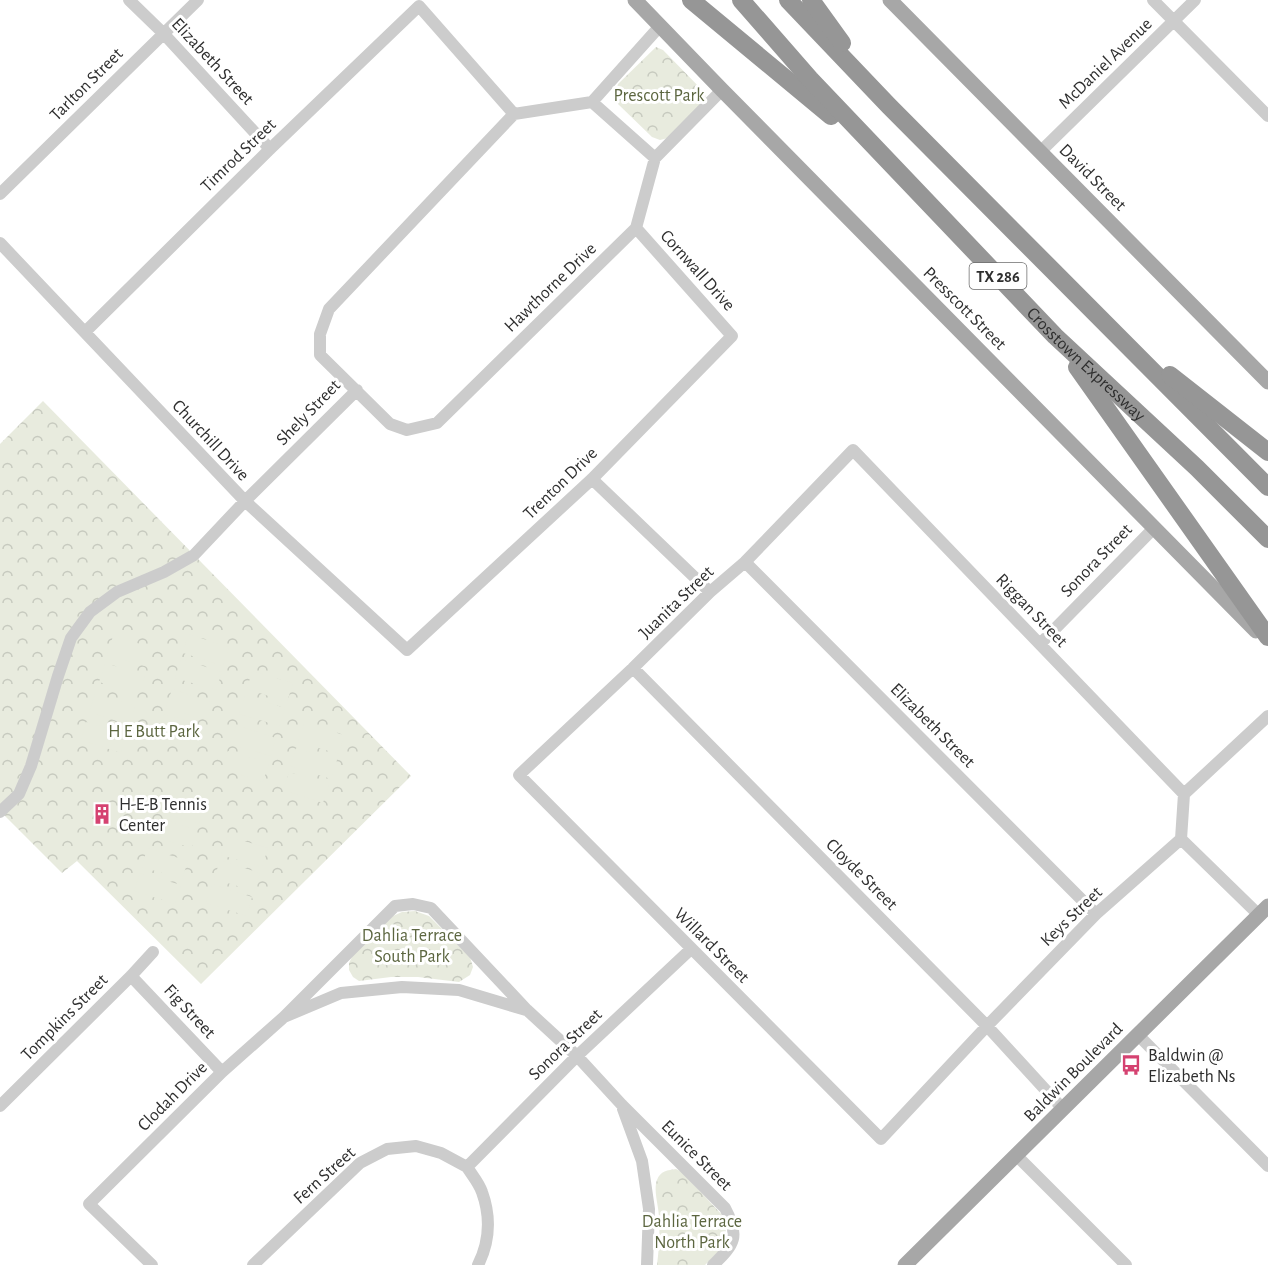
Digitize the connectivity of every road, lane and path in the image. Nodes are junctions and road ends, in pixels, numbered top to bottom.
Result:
1 (129, 0) edge
2 (198, 0) edge
3 (635, 0) edge
4 (691, 0) edge
5 (741, 0) edge
6 (788, 0) edge
7 (811, 0) edge
8 (890, 0) edge
9 (1153, 0) edge
10 (1195, 0) edge
11 (1174, 21) junction
12 (660, 26) junction
13 (163, 33) junction
14 (722, 90) junction
15 (882, 98) junction
16 (592, 102) junction
17 (514, 114) junction
18 (1268, 116) edge
19 (270, 149) junction
20 (1040, 152) junction
21 (655, 158) junction
22 (896, 170) junction
23 (0, 194) edge
24 (636, 228) junction
25 (0, 243) edge
26 (1106, 326) junction
27 (85, 332) junction
28 (732, 336) joint
29 (1055, 336) junction
30 (1268, 382) edge
31 (357, 390) junction
32 (853, 450) joint
33 (1268, 452) edge
34 (592, 479) junction
35 (1268, 487) edge
36 (245, 501) junction
37 (1154, 528) junction
38 (1268, 539) edge
39 (745, 562) junction
40 (710, 592) junction
41 (1268, 637) edge
42 (1268, 642) edge
43 (1040, 644) junction
44 (407, 650) joint
45 (633, 668) junction
46 (1268, 716) edge
47 (519, 776) joint
48 (1184, 794) junction
49 (0, 812) edge
50 (1181, 839) junction
51 (1263, 911) edge
52 (1096, 914) junction
53 (691, 950) junction
54 (153, 952) dead end
55 (131, 976) junction
56 (527, 1010) junction
57 (284, 1017) junction
58 (987, 1026) junction
59 (1138, 1035) junction
60 (577, 1056) junction
61 (222, 1072) junction
62 (622, 1105) junction
63 (0, 1106) edge
64 (1063, 1109) junction
65 (881, 1139) joint
66 (1016, 1155) junction
67 (1268, 1166) edge
68 (467, 1167) junction
69 (152, 1265) edge
70 (253, 1265) edge
71 (478, 1265) edge
72 (647, 1265) edge
73 (713, 1265) edge
74 (905, 1265) edge
75 (1126, 1265) edge

1 - 13 street, Elizabeth Street
2 - 13 street, Tarlton Street
3 - 12 main road, Presscott Street
4 - 22 highway
5 - 22 highway, Crosstown Expressway / TX 286
6 - 15 highway, TX 286
7 - 15 highway
8 - 20 main road, David Street
9 - 11 street
10 - 11 street, McDaniel Avenue
11 - 18 street
11 - 20 street, McDaniel Avenue
12 - 14 main road, Presscott Street
12 - 16 street
13 - 19 street, Elizabeth Street
13 - 23 street, Tarlton Street
14 - 21 street
14 - 37 main road, Presscott Street
15 - 26 highway, TX 286
16 - 17 street
16 - 21 street
17 - 19 street, Timrod Street
17 - 31 street, Shely Street
19 - 27 street, Timrod Street
20 - 30 main road, David Street
21 - 24 street
22 - 29 highway, Crosstown Expressway / TX 286
24 - 28 street, Cornwall Drive
24 - 31 street, Hawthorne Drive
25 - 27 street, Churchill Drive
26 - 33 highway
26 - 35 highway, TX 286
27 - 36 street, Churchill Drive
28 - 34 street, Trenton Drive
29 - 38 highway, Crosstown Expressway / TX 286
29 - 41 highway
31 - 36 street, Shely Street
32 - 39 street, Juanita Street
32 - 43 street, Riggan Street
34 - 40 street
34 - 44 street, Trenton Drive
36 - 44 street, Churchill Drive
36 - 49 street, Shely Street
37 - 42 main road, Presscott Street
37 - 43 street, Sonora Street
39 - 40 street, Juanita Street
39 - 52 street, Elizabeth Street
40 - 45 street, Juanita Street
43 - 48 street, Riggan Street
45 - 47 street, Juanita Street
45 - 58 street, Cloyde Street
46 - 48 street
47 - 53 street, Willard Street
48 - 50 street
50 - 51 street
50 - 52 street, Keys Street
51 - 59 main road, Baldwin Boulevard
52 - 58 street, Keys Street
53 - 60 street, Sonora Street
53 - 65 street, Willard Street
54 - 55 street, Tompkins Street
55 - 61 street, Fig Street
55 - 63 street, Tompkins Street
56 - 57 street, Clodah Drive
56 - 57 street, Clodah Drive
56 - 60 street, Clodah Drive
57 - 61 street, Clodah Drive
58 - 64 street, Cloyde Street
58 - 65 street, Keys Street
59 - 64 main road, Baldwin Boulevard
59 - 67 street
60 - 62 street, Clodah Drive
60 - 68 street, Sonora Street
61 - 69 street, Clodah Drive
62 - 72 street
62 - 73 street, Eunice Street
64 - 66 main road, Baldwin Boulevard
66 - 74 main road, Baldwin Boulevard
66 - 75 street
68 - 70 street, Fern Street
68 - 71 street

